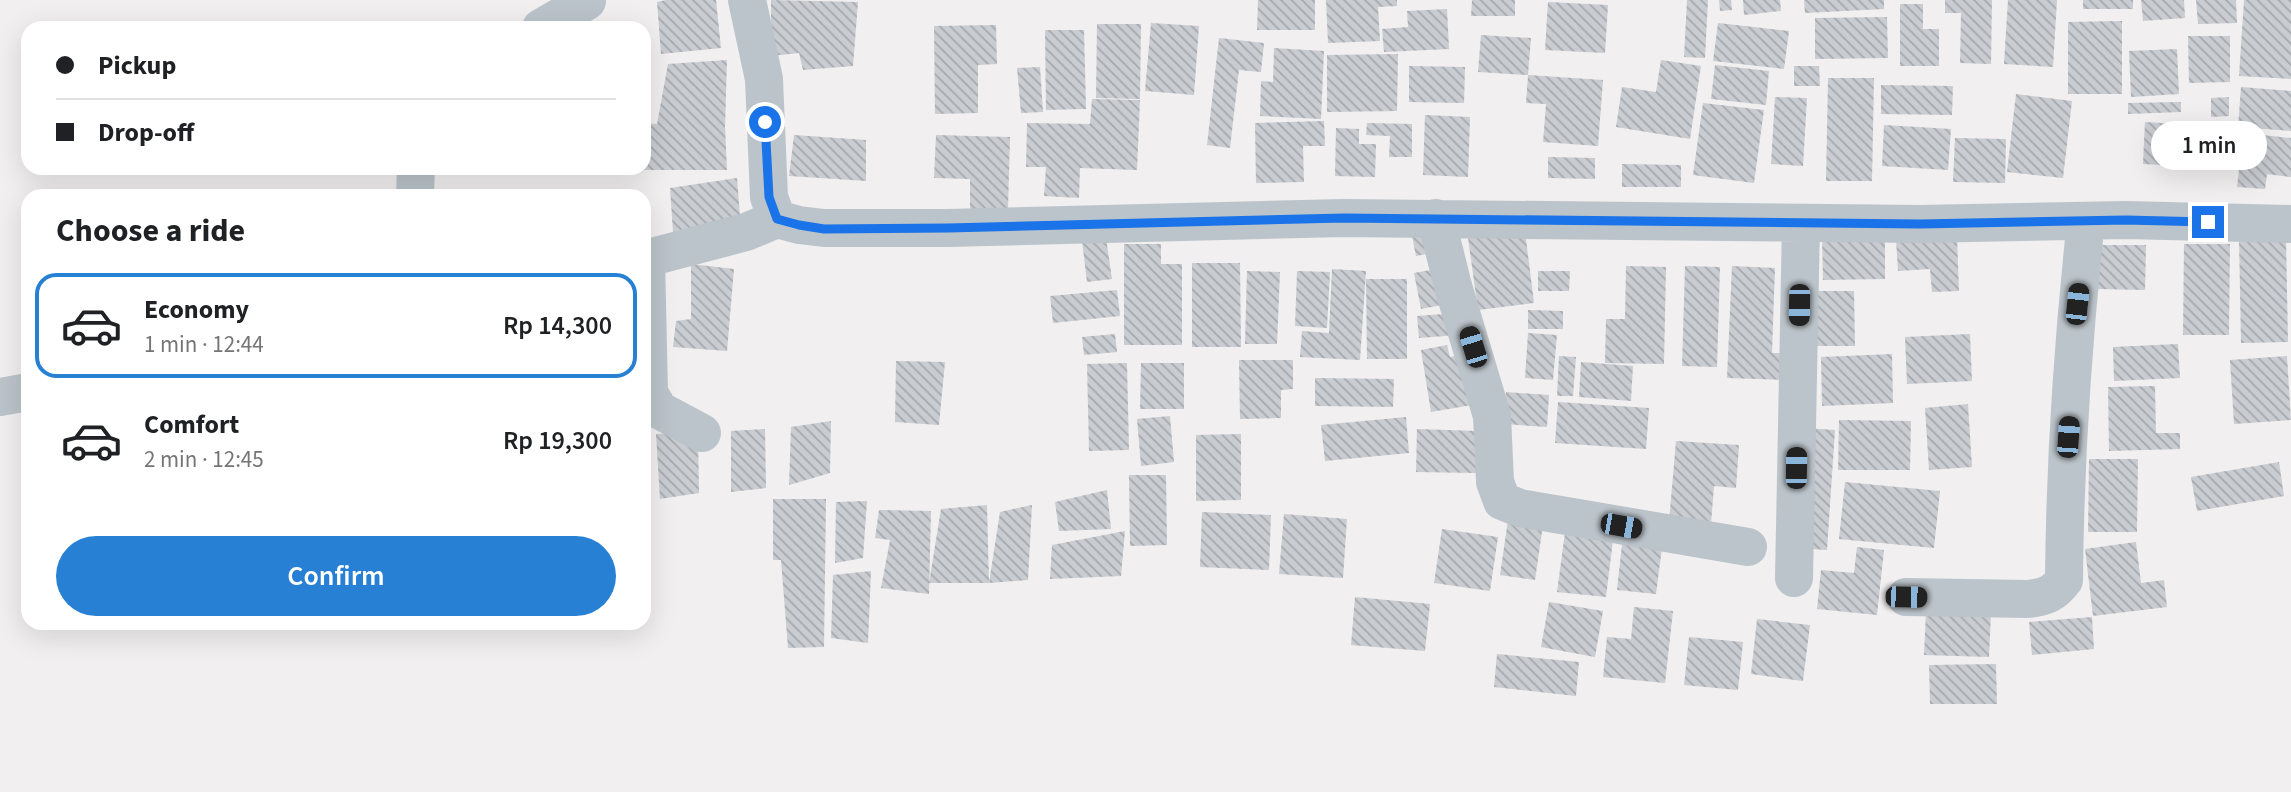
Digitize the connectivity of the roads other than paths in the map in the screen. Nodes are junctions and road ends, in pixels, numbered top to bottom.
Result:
1 (747, 0) edge
2 (587, 1) edge
3 (553, 21) edge
4 (1436, 218) junction
5 (777, 219) junction
6 (2085, 221) junction
7 (2291, 221) edge
8 (1801, 223) junction
9 (651, 256) edge
10 (21, 393) edge
11 (0, 397) edge
12 (651, 397) edge
13 (702, 433) dead end
14 (1748, 547) dead end
15 (1794, 578) dead end
16 (1906, 597) dead end

1 - 5 street
2 - 3 street
4 - 5 street
4 - 8 street
4 - 14 street
5 - 9 street
6 - 7 street
6 - 8 street
6 - 16 street
8 - 15 street
10 - 11 street
12 - 13 street

